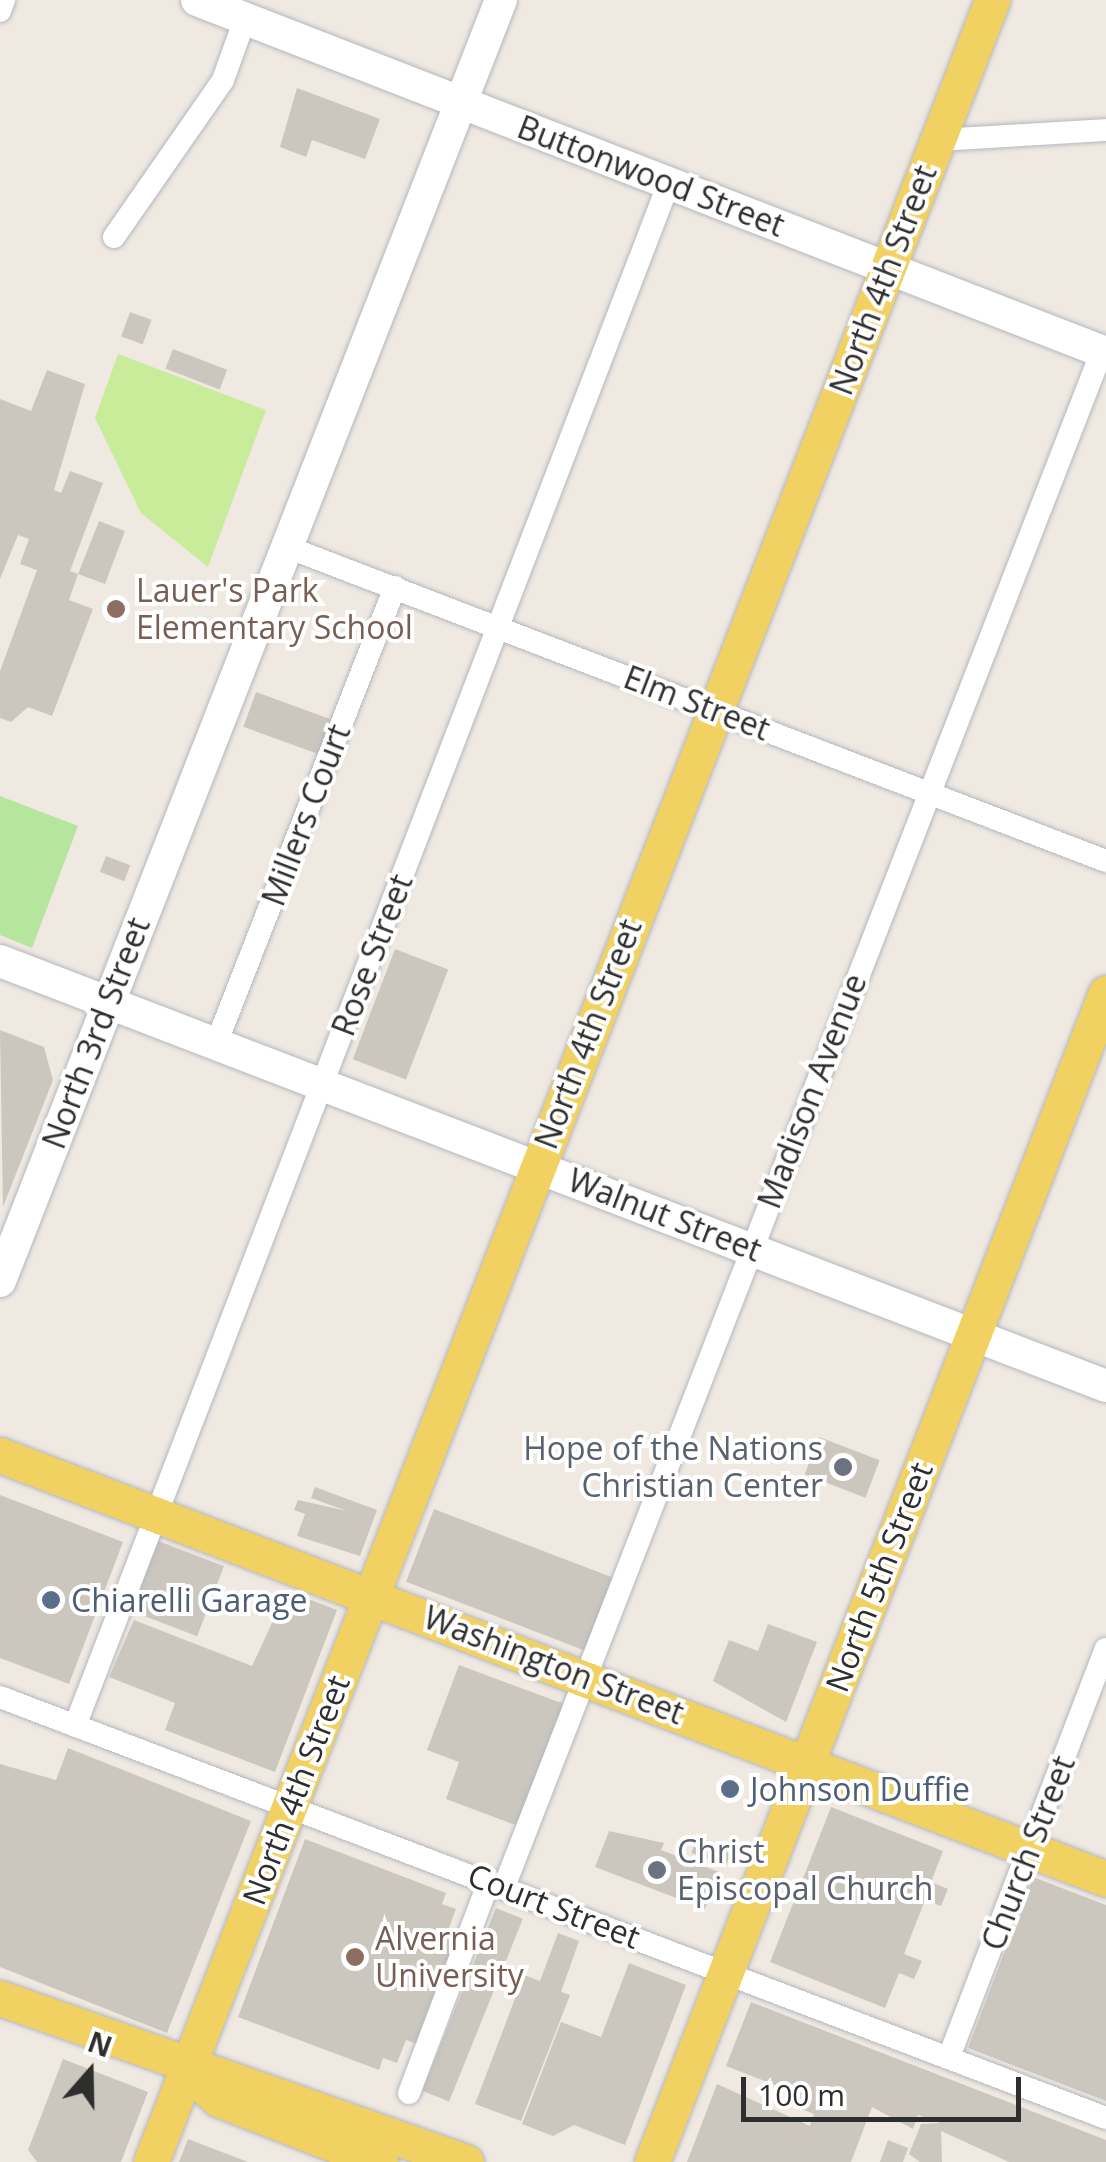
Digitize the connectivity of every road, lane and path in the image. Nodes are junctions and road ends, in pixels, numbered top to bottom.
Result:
1 (4, 0) edge
2 (196, 0) edge
3 (501, 0) edge
4 (992, 0) edge
5 (0, 11) edge
6 (244, 18) junction
7 (461, 102) junction
8 (1106, 130) edge
9 (938, 140) junction
10 (669, 183) junction
11 (114, 237) dead end
12 (888, 268) junction
13 (1104, 352) edge
14 (287, 546) junction
15 (395, 587) junction
16 (500, 627) junction
17 (714, 710) junction
18 (929, 793) junction
19 (1106, 861) edge
20 (0, 961) edge
21 (1106, 993) edge
22 (108, 1002) junction
23 (216, 1044) junction
24 (322, 1084) junction
25 (536, 1165) junction
26 (751, 1248) junction
27 (0, 1281) edge
28 (973, 1335) junction
29 (1106, 1386) edge
30 (0, 1455) edge
31 (156, 1515) junction
32 (371, 1596) junction
33 (1106, 1649) edge
34 (585, 1677) junction
35 (0, 1697) edge
36 (75, 1726) junction
37 (807, 1763) junction
38 (290, 1806) junction
39 (1029, 1849) junction
40 (1106, 1878) edge
41 (497, 1884) junction
42 (726, 1972) junction
43 (0, 1998) edge
44 (949, 2058) junction
45 (188, 2070) junction
46 (409, 2093) dead end
47 (1106, 2118) edge
48 (150, 2162) edge
49 (380, 2162) edge
50 (466, 2162) edge
51 (652, 2162) edge

1 - 5 street
2 - 6 street, Buttonwood Street
3 - 7 street, North 3rd Street
4 - 9 main road, North 4th Street
6 - 7 street, Buttonwood Street
6 - 11 street
7 - 10 street, Buttonwood Street
7 - 14 street, North 3rd Street
8 - 9 street
9 - 12 main road, North 4th Street
10 - 12 street, Buttonwood Street
10 - 16 street, Rose Street
12 - 13 street, Buttonwood Street
12 - 17 main road, North 4th Street
13 - 18 street, Madison Avenue
14 - 15 street, Elm Street
14 - 22 street, North 3rd Street
15 - 16 street, Elm Street
15 - 23 street, Millers Court
16 - 17 street, Elm Street
16 - 24 street, Rose Street
17 - 18 street, Elm Street
17 - 25 main road, North 4th Street
18 - 19 street, Elm Street
18 - 26 street, Madison Avenue
20 - 22 street, Walnut Street
21 - 28 main road, North 5th Street
22 - 23 street, Walnut Street
22 - 27 street, North 3rd Street
23 - 24 street, Walnut Street
24 - 25 street, Walnut Street
24 - 31 street, Rose Street
25 - 26 street, Walnut Street
25 - 32 main road, North 4th Street
26 - 28 street, Walnut Street
26 - 34 street, Madison Avenue
28 - 29 street, Walnut Street
28 - 37 main road, North 5th Street
30 - 31 main road, Washington Street
31 - 32 main road, Washington Street
31 - 36 street, Rose Street
32 - 34 main road, Washington Street
32 - 38 main road, North 4th Street
33 - 39 street, Church Street
34 - 37 main road, Washington Street
34 - 41 street, Madison Avenue
35 - 36 street, Court Street
36 - 38 street, Court Street
37 - 39 main road, Washington Street
37 - 42 main road, North 5th Street
38 - 41 street, Court Street
38 - 45 main road, North 4th Street
39 - 40 main road, Washington Street
39 - 44 street, Church Street
41 - 42 street, Court Street
41 - 46 street, Madison Avenue
42 - 44 street, Court Street
42 - 51 main road, North 5th Street
43 - 45 main road
44 - 47 street, Court Street
45 - 48 main road, North 4th Street
45 - 49 main road
45 - 50 main road

